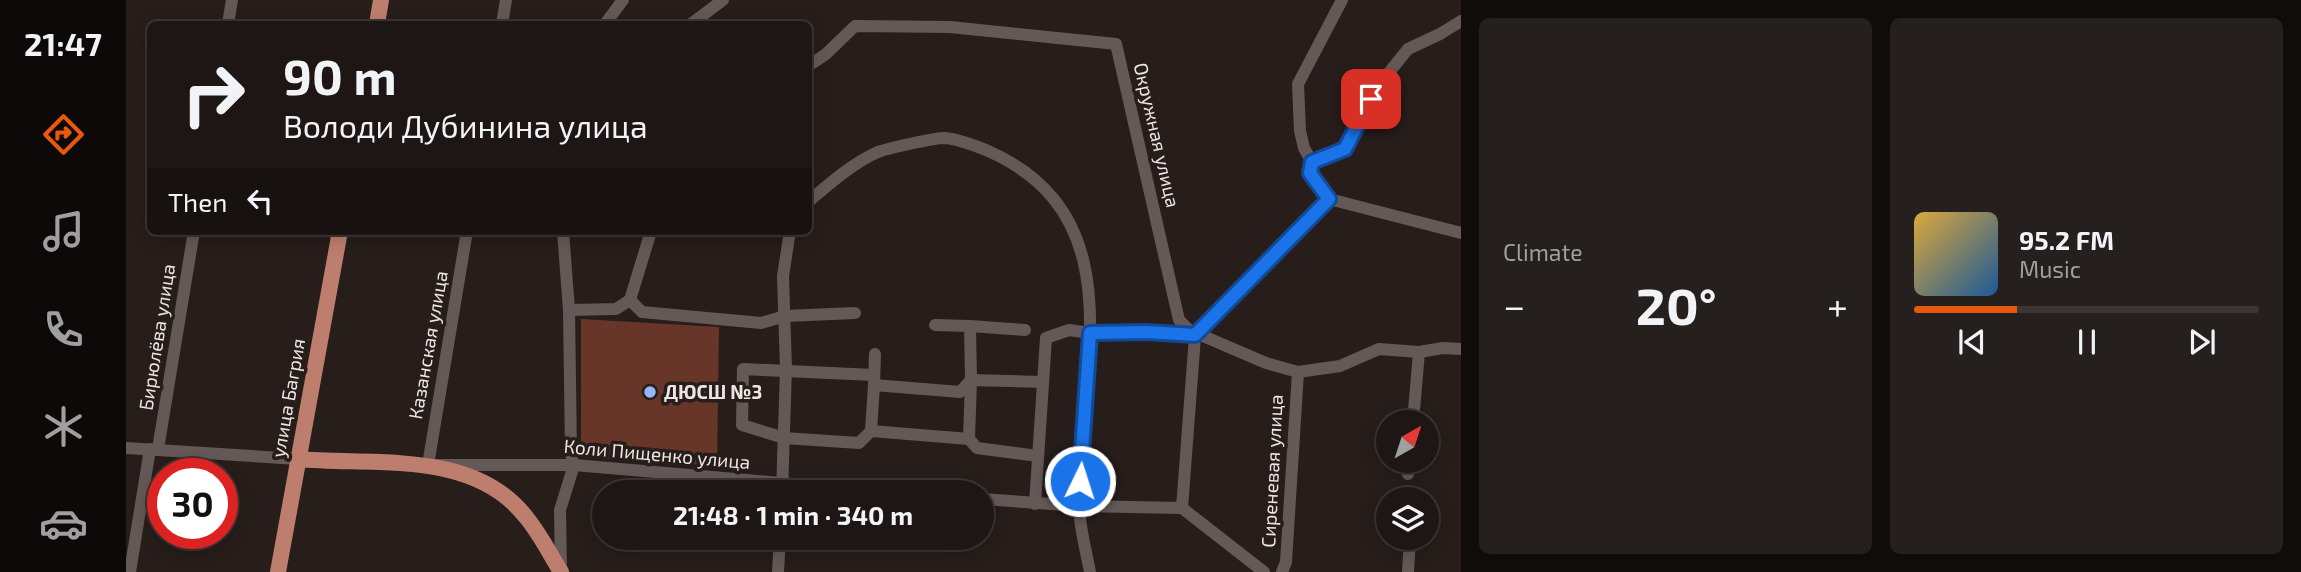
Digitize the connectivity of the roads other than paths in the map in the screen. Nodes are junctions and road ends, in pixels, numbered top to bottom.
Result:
1 (232, 0) edge
2 (381, 0) edge
3 (506, 0) edge
4 (623, 0) edge
5 (723, 0) edge
6 (1342, 0) edge
7 (228, 21) edge
8 (378, 21) edge
9 (502, 21) edge
10 (607, 21) edge
11 (695, 21) edge
12 (1461, 21) edge
13 (812, 63) edge
14 (1312, 162) junction
15 (812, 199) edge
16 (1329, 199) junction
17 (1461, 233) edge
18 (193, 235) edge
19 (339, 235) edge
20 (466, 235) edge
21 (563, 235) edge
22 (650, 235) edge
23 (789, 235) edge
24 (629, 300) junction
25 (569, 310) junction
26 (855, 313) dead end
27 (785, 316) junction
28 (936, 325) dead end
29 (970, 326) junction
30 (1025, 330) dead end
31 (1090, 333) junction
32 (1195, 335) junction
33 (1461, 349) edge
34 (1419, 352) junction
35 (876, 354) dead end
36 (786, 369) junction
37 (1298, 372) junction
38 (874, 380) junction
39 (971, 380) junction
40 (1043, 382) junction
41 (1414, 410) edge
42 (871, 431) junction
43 (784, 438) junction
44 (969, 439) junction
45 (126, 448) edge
46 (154, 449) junction
47 (1038, 456) junction
48 (298, 459) junction
49 (428, 465) junction
50 (574, 465) junction
51 (710, 480) edge
52 (782, 480) edge
53 (994, 500) edge
54 (1035, 503) junction
55 (1079, 506) junction
56 (1182, 508) junction
57 (779, 550) edge
58 (1409, 550) edge
59 (130, 572) edge
60 (278, 572) edge
61 (561, 572) edge
62 (778, 572) edge
63 (1090, 572) edge
64 (1264, 572) edge
65 (1282, 572) edge
66 (1408, 572) edge

1 - 7 street
2 - 8 main road
3 - 9 street
4 - 10 street
5 - 11 street
6 - 14 street
12 - 14 street
13 - 32 street, Окружная улица
14 - 16 street
15 - 31 street
16 - 17 street
16 - 32 street
18 - 46 street, Бирюлёва улица
19 - 48 main road, улица Багрия
20 - 49 street, Казанская улица
21 - 25 street
22 - 24 street
23 - 27 street
24 - 25 street
24 - 27 street
25 - 50 street
26 - 27 street
27 - 36 street
28 - 29 street
29 - 30 street
29 - 39 street
31 - 32 street
31 - 40 street
31 - 55 street
32 - 37 street
32 - 56 street
33 - 34 street
34 - 37 street
34 - 41 street
35 - 38 street
36 - 38 street
36 - 43 street
36 - 43 street
37 - 65 street, Сиреневая улица
38 - 39 street
38 - 42 street
39 - 40 street
39 - 44 street
40 - 47 street
42 - 43 street
42 - 44 street
43 - 52 street
44 - 47 street
45 - 46 street
46 - 48 street
46 - 59 street, Бирюлёва улица
47 - 54 street
48 - 49 main road
48 - 60 main road, улица Багрия
49 - 50 street, Коли Пищенко улица
49 - 61 main road
50 - 51 street, Коли Пищенко улица
50 - 61 street
53 - 54 street
54 - 55 street
55 - 56 street
55 - 63 street
56 - 64 street
57 - 62 street
58 - 66 street

